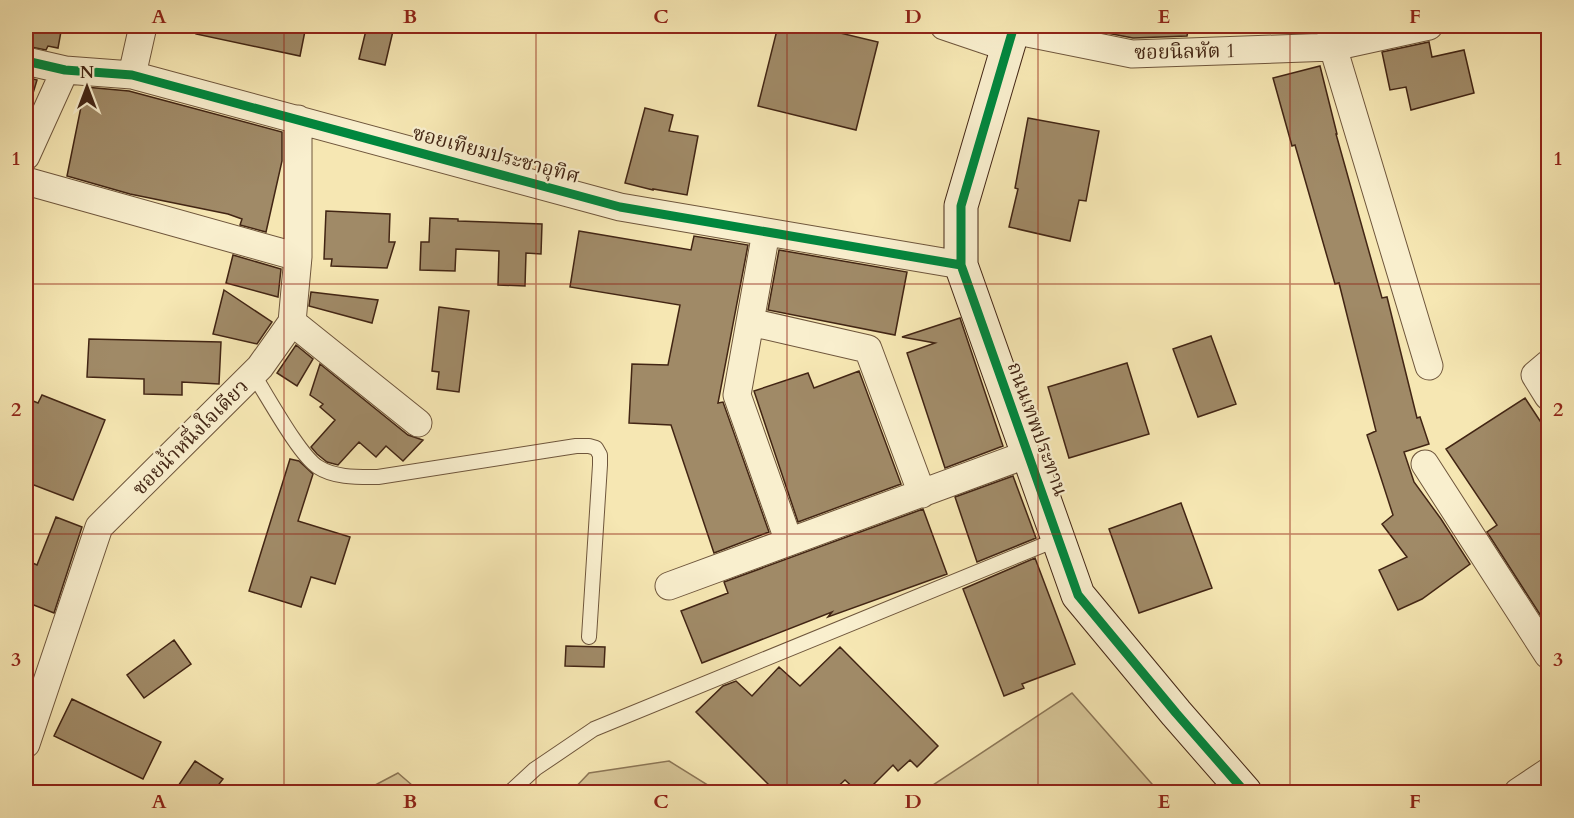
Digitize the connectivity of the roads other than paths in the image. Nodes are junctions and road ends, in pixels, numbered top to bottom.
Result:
1 (143, 26) edge
2 (944, 26) edge
3 (1429, 26) edge
4 (1012, 34) edge
5 (1332, 36) edge
6 (26, 61) edge
7 (65, 69) junction
8 (132, 75) junction
9 (298, 119) junction
10 (26, 156) edge
11 (26, 181) edge
12 (766, 232) junction
13 (298, 257) junction
14 (961, 265) junction
15 (292, 322) junction
16 (750, 322) junction
17 (1548, 364) edge
18 (1430, 366) dead end
19 (254, 374) junction
20 (1548, 396) edge
21 (418, 423) dead end
22 (1028, 454) junction
23 (1425, 464) dead end
24 (922, 494) junction
25 (1058, 539) junction
26 (789, 542) junction
27 (669, 586) dead end
28 (589, 637) dead end
29 (1548, 655) edge
30 (26, 744) edge
31 (1548, 772) edge
32 (510, 792) edge
33 (1245, 792) edge
34 (1518, 792) edge

1 - 8 street
2 - 4 street, ซอยนิลหัต 1
3 - 5 street, ซอยนิลหัต 1
4 - 5 street, ซอยนิลหัต 1
4 - 14 street, ถนนเทพประทาน
5 - 18 street
6 - 7 street, ซอยเทียมประชาอุทิศ
7 - 8 street, ซอยเทียมประชาอุทิศ
7 - 10 street
8 - 9 street, ซอยเทียมประชาอุทิศ
9 - 12 street, ซอยเทียมประชาอุทิศ
9 - 13 street
11 - 13 street
12 - 14 street, ซอยเทียมประชาอุทิศ
12 - 16 street
13 - 15 street
14 - 22 street, ถนนเทพประทาน
15 - 19 street, ซอยน้ำหนึ่งใจเดียว
15 - 21 street
16 - 24 street
16 - 26 street
17 - 20 street
19 - 28 lane
19 - 30 street, ซอยน้ำหนึ่งใจเดียว
22 - 24 street
22 - 25 street, ถนนเทพประทาน
23 - 29 street
24 - 26 street
25 - 32 lane
25 - 33 street, ถนนเทพประทาน
26 - 27 street
31 - 34 street

